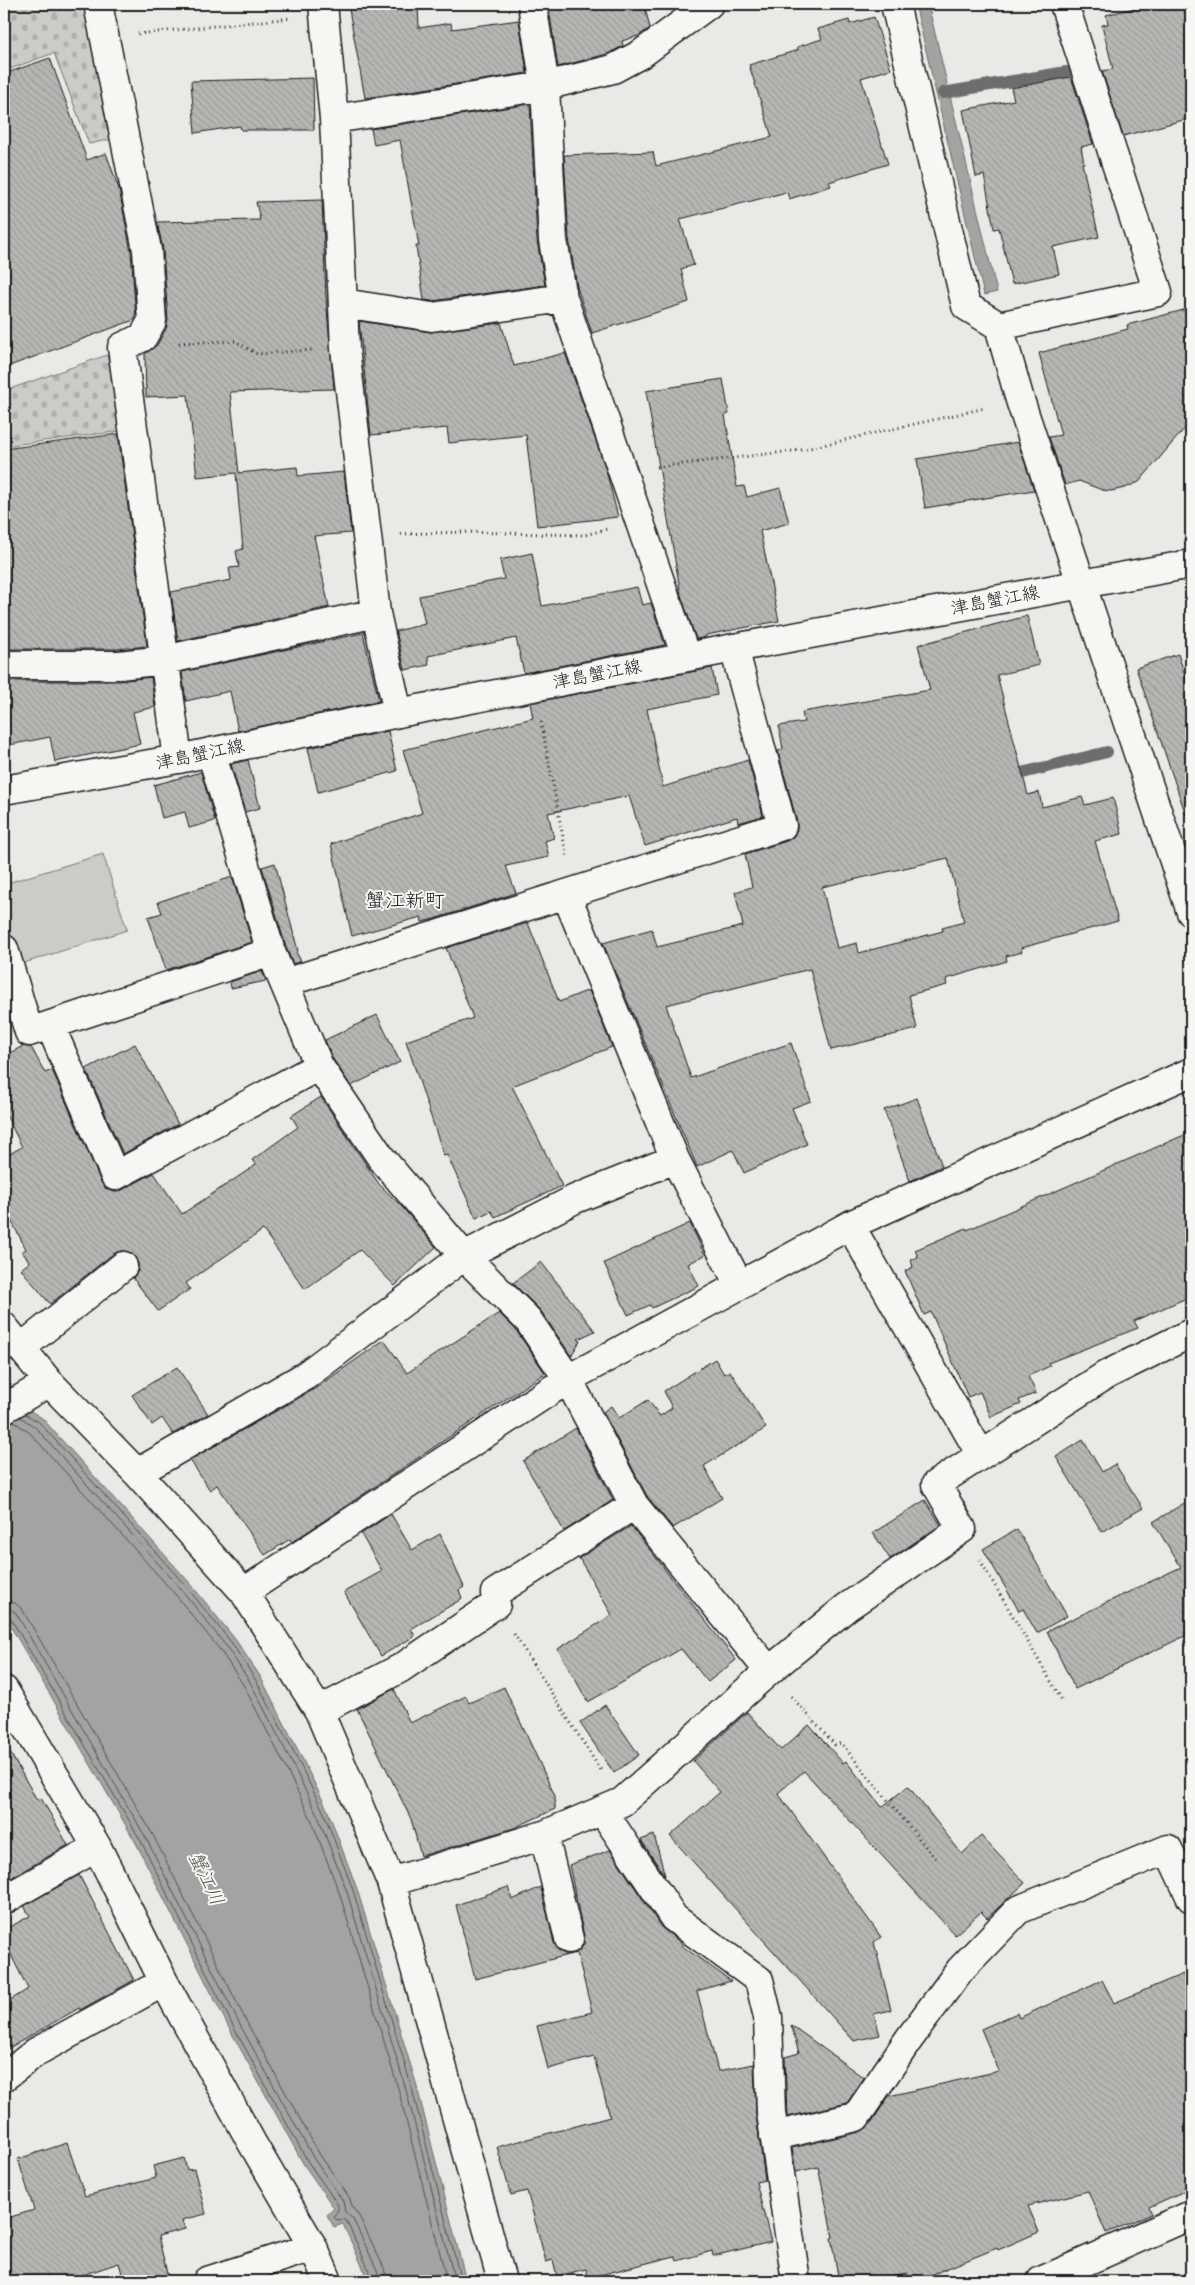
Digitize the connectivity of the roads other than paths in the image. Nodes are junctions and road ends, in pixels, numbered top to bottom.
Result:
1 (98, 4) edge
2 (532, 4) edge
3 (709, 4) edge
4 (895, 4) edge
5 (1064, 4) edge
6 (323, 9) edge
7 (545, 86) junction
8 (334, 118) junction
9 (563, 298) junction
10 (343, 303) junction
11 (999, 326) junction
12 (1191, 564) edge
13 (1082, 584) junction
14 (376, 613) junction
15 (734, 648) junction
16 (686, 657) junction
17 (165, 660) junction
18 (4, 665) edge
19 (398, 713) junction
20 (211, 752) junction
21 (178, 760) junction
22 (4, 790) edge
23 (569, 893) junction
24 (1191, 912) edge
25 (4, 949) edge
26 (271, 952) junction
27 (284, 983) junction
28 (50, 1025) junction
29 (319, 1066) junction
30 (1191, 1072) edge
31 (675, 1160) junction
32 (850, 1225) junction
33 (464, 1256) junction
34 (123, 1266) dead end
35 (739, 1285) junction
36 (4, 1327) edge
37 (1191, 1332) edge
38 (21, 1348) junction
39 (568, 1378) junction
40 (43, 1386) junction
41 (4, 1409) edge
42 (981, 1455) junction
43 (137, 1473) junction
44 (634, 1505) junction
45 (244, 1592) junction
46 (769, 1671) junction
47 (4, 1690) edge
48 (319, 1711) junction
49 (612, 1806) junction
50 (544, 1835) junction
51 (97, 1847) junction
52 (391, 1882) junction
53 (1191, 1898) edge
54 (4, 1900) edge
55 (569, 1939) dead end
56 (164, 1982) junction
57 (4, 2077) edge
58 (774, 2136) junction
59 (1191, 2216) edge
60 (313, 2247) junction
61 (207, 2281) edge
62 (328, 2281) edge
63 (502, 2281) edge
64 (796, 2281) edge
65 (1041, 2281) edge

1 - 17 street
2 - 7 street
3 - 7 street
4 - 11 street
5 - 11 street
6 - 8 street
7 - 8 street
7 - 9 street
8 - 10 street
9 - 10 street
9 - 16 street
10 - 14 street
11 - 13 street
12 - 13 street, 津島蟹江線
13 - 15 street, 津島蟹江線
13 - 24 street
14 - 17 street
14 - 19 street
15 - 16 street, 津島蟹江線
15 - 23 street
16 - 19 street, 津島蟹江線
17 - 18 street
17 - 21 street
19 - 20 street, 津島蟹江線
20 - 21 street, 津島蟹江線
20 - 26 street
21 - 22 street, 津島蟹江線
23 - 27 street
23 - 31 street
25 - 28 street
26 - 27 street
26 - 28 street
27 - 29 street
28 - 29 street
29 - 33 street
30 - 32 street
31 - 33 street
31 - 35 street
32 - 35 street
32 - 42 street
33 - 39 street
33 - 43 street
34 - 38 street
35 - 39 street
36 - 38 street
37 - 42 street
38 - 40 street
39 - 44 street
39 - 45 street
40 - 41 street
40 - 43 street
42 - 46 street
43 - 45 street
44 - 46 street
44 - 48 street
45 - 48 street
46 - 49 street
47 - 51 street
48 - 52 street
49 - 50 street
49 - 58 street
50 - 52 street
50 - 55 street
51 - 54 street
51 - 56 street
52 - 63 street
53 - 58 street
56 - 57 street
56 - 60 street
58 - 64 street
59 - 65 street
60 - 61 street
60 - 62 street

